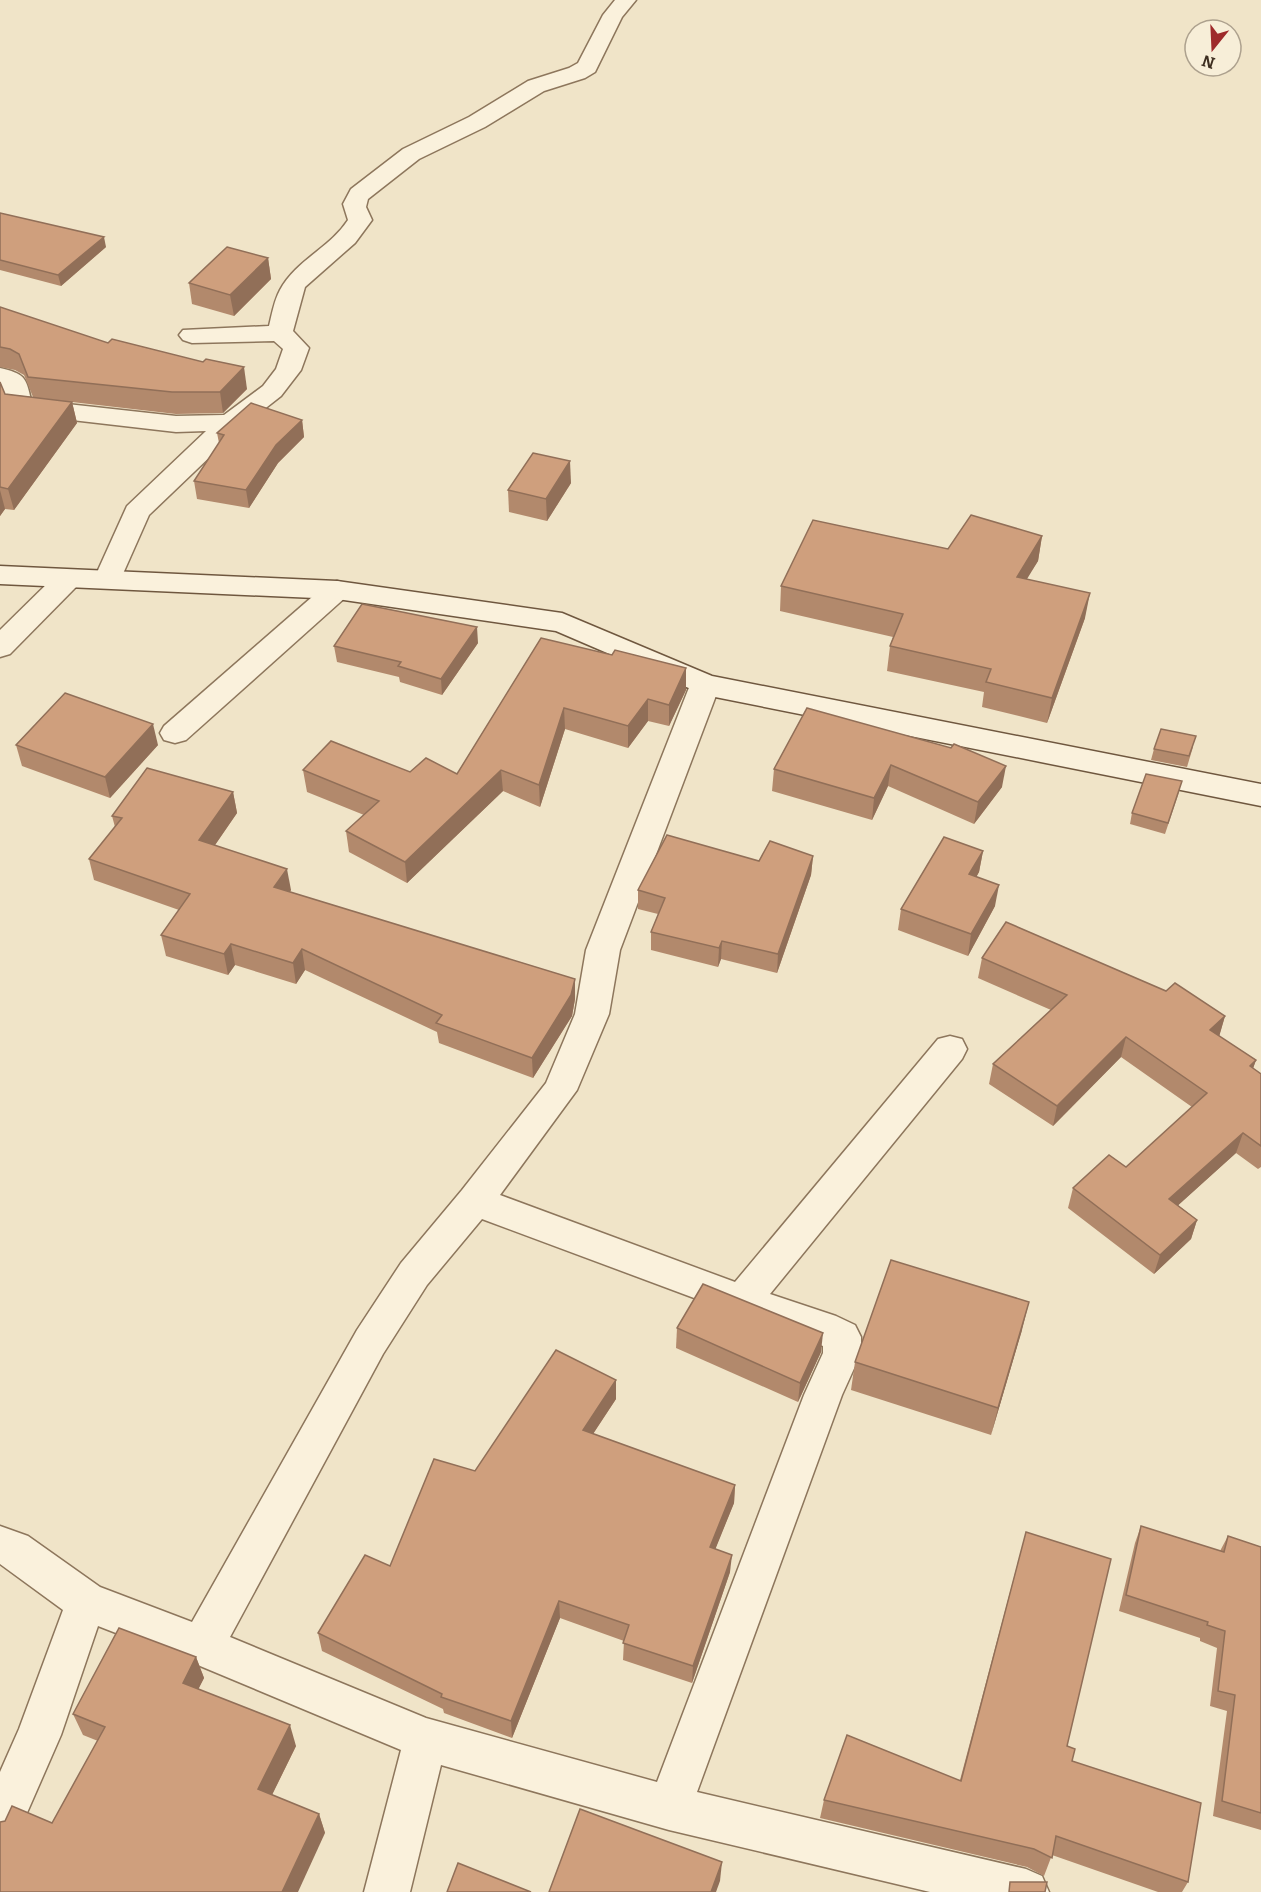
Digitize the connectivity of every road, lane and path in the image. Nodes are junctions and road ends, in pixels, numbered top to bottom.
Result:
1 (626, 0) edge
2 (280, 333) junction
3 (192, 334) dead end
4 (0, 376) edge
5 (230, 423) junction
6 (0, 575) edge
7 (68, 579) junction
8 (108, 579) junction
9 (337, 590) junction
10 (0, 647) edge
11 (705, 685) junction
12 (175, 733) dead end
13 (1261, 795) edge
14 (950, 1048) dead end
15 (475, 1201) junction
16 (742, 1301) junction
17 (0, 1545) edge
18 (86, 1602) junction
19 (202, 1646) junction
20 (426, 1739) junction
21 (669, 1808) junction
22 (0, 1822) edge
23 (387, 1892) edge
24 (1026, 1892) edge

1 - 2 street
2 - 3 street
2 - 5 street
4 - 5 street
5 - 8 street
6 - 7 street
7 - 8 street
7 - 10 street
8 - 9 street
9 - 11 street
9 - 12 street
11 - 13 street
11 - 15 street
14 - 16 street
15 - 16 street
15 - 19 street
16 - 21 street
17 - 18 street
18 - 19 street
18 - 22 street
19 - 20 street
20 - 21 street
20 - 23 street
21 - 24 street

